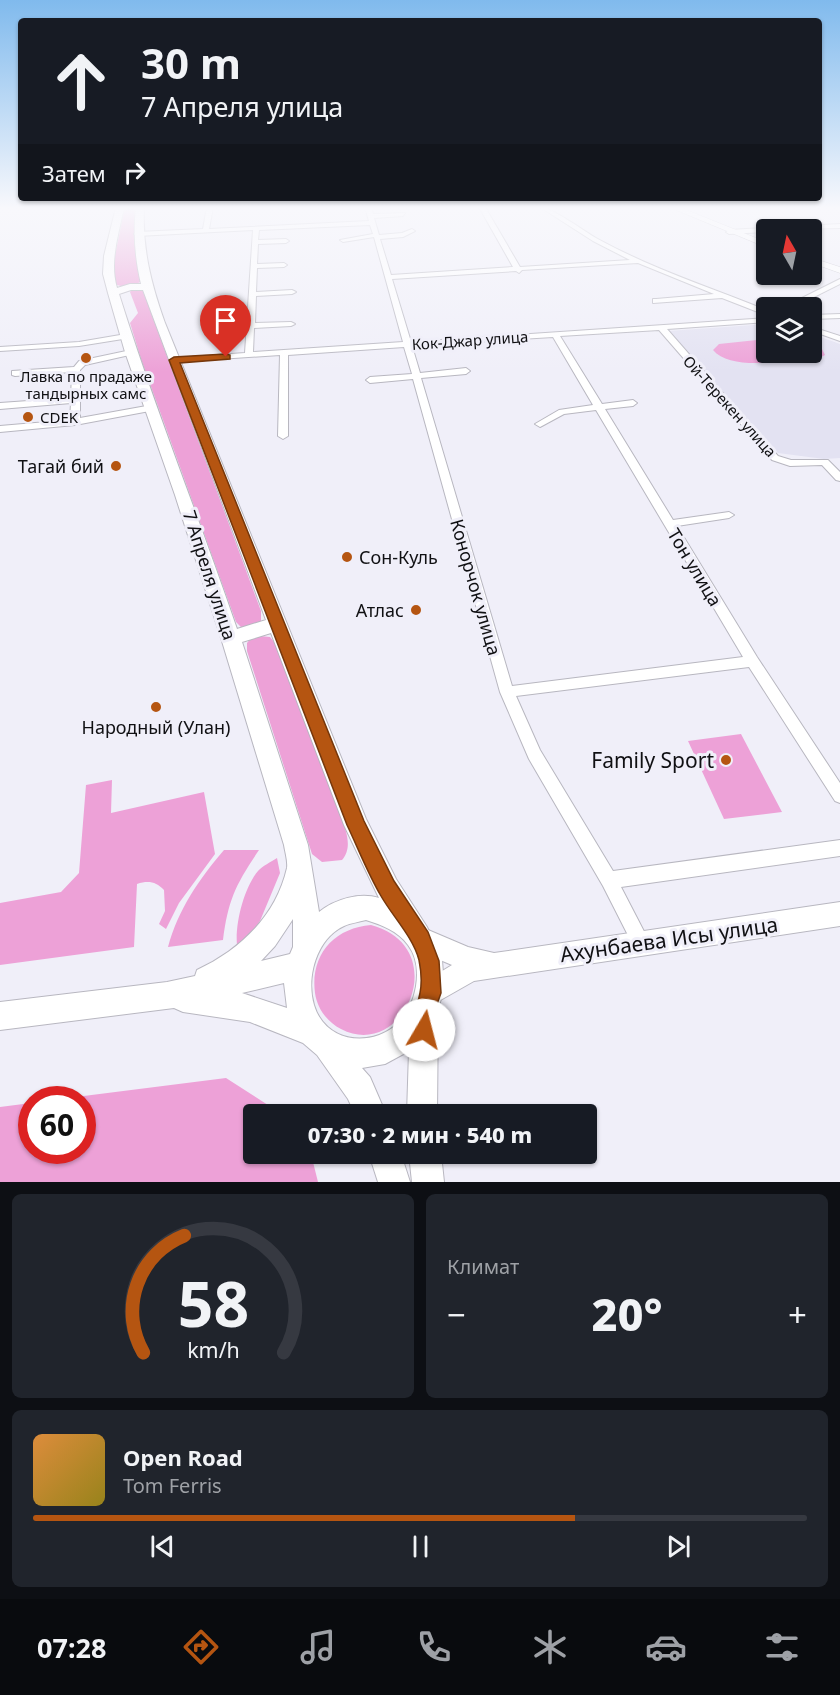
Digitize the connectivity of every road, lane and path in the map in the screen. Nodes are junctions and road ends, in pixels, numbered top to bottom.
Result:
1 (109, 262) edge
2 (142, 262) edge
3 (254, 262) edge
4 (384, 262) edge
5 (514, 262) edge
6 (625, 262) edge
7 (642, 262) edge
8 (822, 264) edge
9 (284, 265) dead end
10 (254, 266) junction
11 (840, 270) edge
12 (519, 271) junction
13 (388, 278) junction
14 (840, 281) edge
15 (147, 287) junction
16 (292, 292) dead end
17 (113, 293) junction
18 (252, 294) junction
19 (724, 295) junction
20 (807, 297) edge
21 (656, 301) dead end
22 (756, 308) edge
23 (840, 316) edge
24 (822, 317) edge
25 (756, 321) edge
26 (291, 324) dead end
27 (250, 326) junction
28 (661, 327) junction
29 (822, 333) edge
30 (555, 334) junction
31 (840, 339) edge
32 (129, 344) junction
33 (406, 344) junction
34 (0, 349) edge
35 (284, 353) junction
36 (249, 355) junction
37 (174, 360) junction
38 (76, 369) junction
39 (466, 371) dead end
40 (15, 373) dead end
41 (415, 375) junction
42 (370, 380) dead end
43 (76, 400) junction
44 (633, 403) dead end
45 (0, 406) edge
46 (598, 406) junction
47 (152, 408) junction
48 (75, 422) junction
49 (540, 424) dead end
50 (0, 429) edge
51 (283, 436) dead end
52 (840, 461) edge
53 (825, 462) junction
54 (840, 478) edge
55 (729, 515) dead end
56 (669, 524) junction
57 (277, 624) junction
58 (231, 638) junction
59 (752, 661) junction
60 (507, 692) junction
61 (840, 796) edge
62 (840, 848) edge
63 (299, 862) junction
64 (609, 880) junction
65 (840, 914) edge
66 (417, 934) junction
67 (641, 943) junction
68 (302, 957) junction
69 (497, 965) junction
70 (167, 996) junction
71 (427, 1002) junction
72 (0, 1016) edge
73 (320, 1039) junction
74 (366, 1104) edge
75 (422, 1104) edge
76 (388, 1164) edge
77 (426, 1164) edge
78 (394, 1182) edge
79 (428, 1182) edge

1 - 17 main road, 7 Апреля улица
2 - 15 main road
3 - 10 street
4 - 13 street, Конорчок улица
5 - 12 street
6 - 12 street
7 - 19 street
8 - 11 street
9 - 10 street
10 - 18 street
12 - 13 street
13 - 33 street, Конорчок улица
14 - 20 street
15 - 17 main road
15 - 37 main road
16 - 18 street
17 - 32 main road, 7 Апреля улица
18 - 27 street
19 - 21 street
19 - 22 street
23 - 24 street
25 - 28 street, Кок-Джар улица
26 - 27 street
27 - 36 street
28 - 30 street, Кок-Джар улица
28 - 53 street, Ой-Терекен улица
29 - 31 street
30 - 33 street, Кок-Джар улица
30 - 46 street, Тон улица
32 - 34 street
32 - 38 street
32 - 47 main road, 7 Апреля улица
33 - 35 street, Кок-Джар улица
33 - 41 street, Конорчок улица
35 - 36 street, Кок-Джар улица
35 - 51 street
36 - 37 street, Кок-Джар улица
37 - 57 main road
38 - 40 street
38 - 43 street
39 - 41 street
41 - 42 street
41 - 60 street, Конорчок улица
43 - 45 street
43 - 48 street
44 - 46 street
46 - 49 street
46 - 56 street, Тон улица
47 - 48 street
47 - 58 main road, 7 Апреля улица
48 - 50 street
52 - 53 street, Ой-Терекен улица
53 - 54 street
55 - 56 street
56 - 59 street, Тон улица
57 - 58 main road
57 - 66 main road
58 - 63 main road, 7 Апреля улица
59 - 60 street
59 - 61 street, Тон улица
60 - 64 street, Конорчок улица
62 - 64 street
63 - 68 main road, 7 Апреля улица
63 - 70 main road
64 - 67 street, Конорчок улица
65 - 67 main road, Ахунбаева Исы улица
66 - 68 main road
66 - 69 main road, Ахунбаева Исы улица
66 - 71 main road
67 - 69 main road, Ахунбаева Исы улица
68 - 70 main road
68 - 73 main road
69 - 71 main road, Ахунбаева Исы улица
70 - 72 main road
70 - 73 main road
71 - 73 main road
71 - 75 main road
73 - 74 main road
76 - 78 main road
77 - 79 main road

